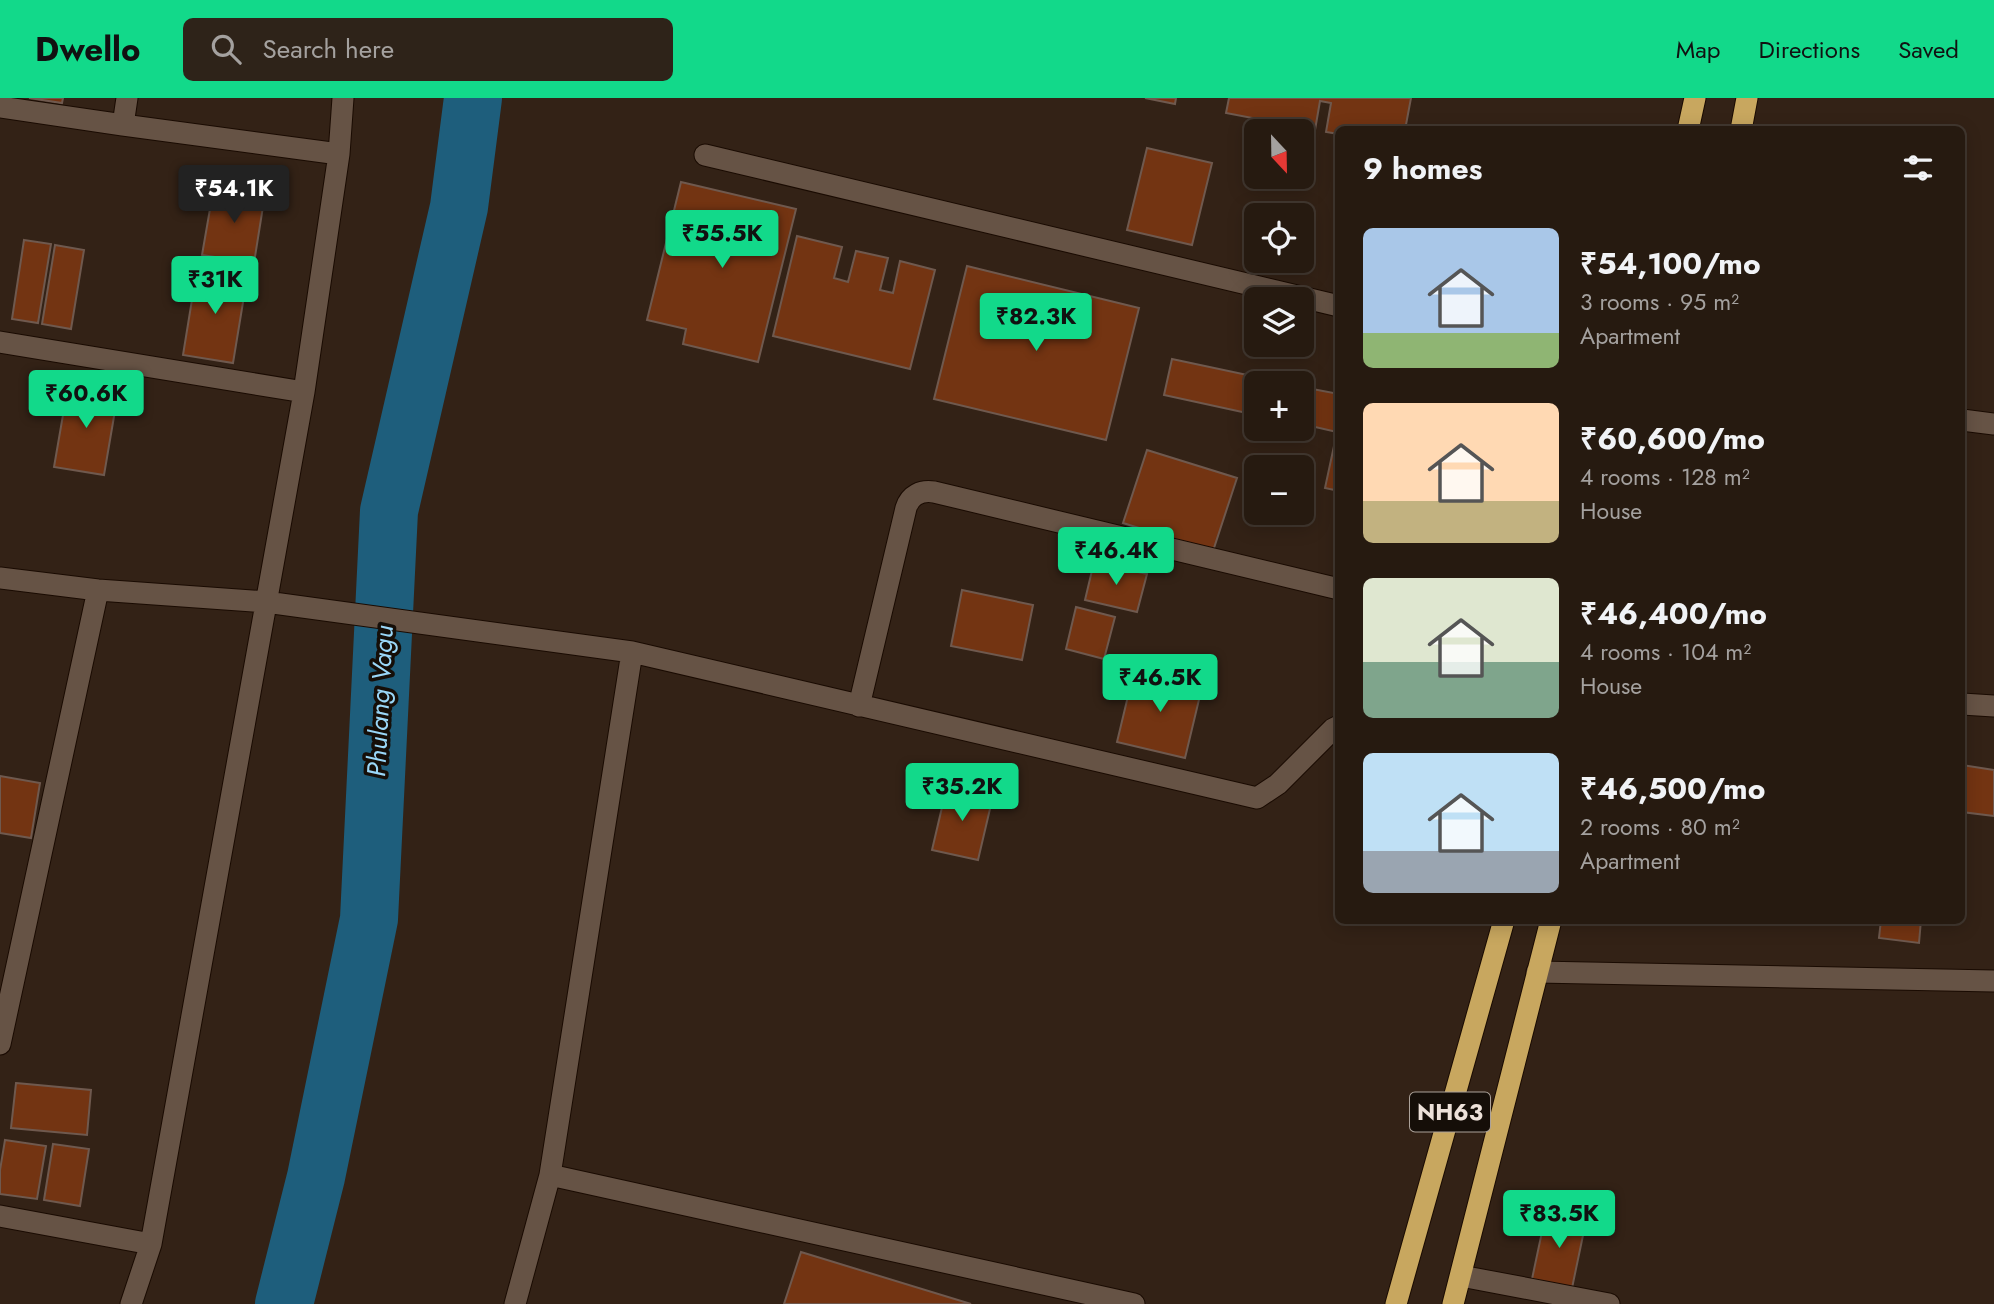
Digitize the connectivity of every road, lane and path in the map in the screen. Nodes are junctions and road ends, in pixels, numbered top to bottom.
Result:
1 (127, 98) edge
2 (343, 98) edge
3 (1695, 98) edge
4 (1748, 98) edge
5 (0, 107) edge
6 (122, 125) junction
7 (1689, 126) edge
8 (1742, 126) edge
9 (339, 154) junction
10 (705, 155) dead end
11 (1335, 305) edge
12 (0, 342) edge
13 (304, 392) junction
14 (1965, 420) edge
15 (1994, 424) edge
16 (0, 578) edge
17 (1335, 588) edge
18 (97, 590) junction
19 (266, 602) junction
20 (632, 652) junction
21 (1965, 704) edge
22 (859, 706) junction
23 (1994, 706) edge
24 (1335, 728) edge
25 (1503, 924) edge
26 (1550, 924) edge
27 (1537, 972) junction
28 (1994, 981) edge
29 (0, 1044) edge
30 (550, 1175) junction
31 (0, 1216) edge
32 (151, 1244) junction
33 (1461, 1276) junction
34 (131, 1304) edge
35 (515, 1304) edge
36 (1133, 1304) edge
37 (1396, 1304) edge
38 (1453, 1304) edge
39 (1609, 1304) edge

1 - 6 street
2 - 9 street
3 - 7 highway
4 - 8 highway
5 - 6 street
6 - 9 street
9 - 13 street
10 - 11 street
12 - 13 street
13 - 19 street
14 - 15 street
16 - 18 street
17 - 22 street
18 - 19 street
18 - 29 street
19 - 20 street
19 - 32 street
20 - 22 street
20 - 30 street
21 - 23 street
22 - 24 street
25 - 37 highway, NH63
26 - 27 highway, NH63
27 - 28 street
27 - 33 highway, NH63
30 - 35 street
30 - 36 street
31 - 32 street
32 - 34 street
33 - 38 highway, NH63
33 - 39 street

